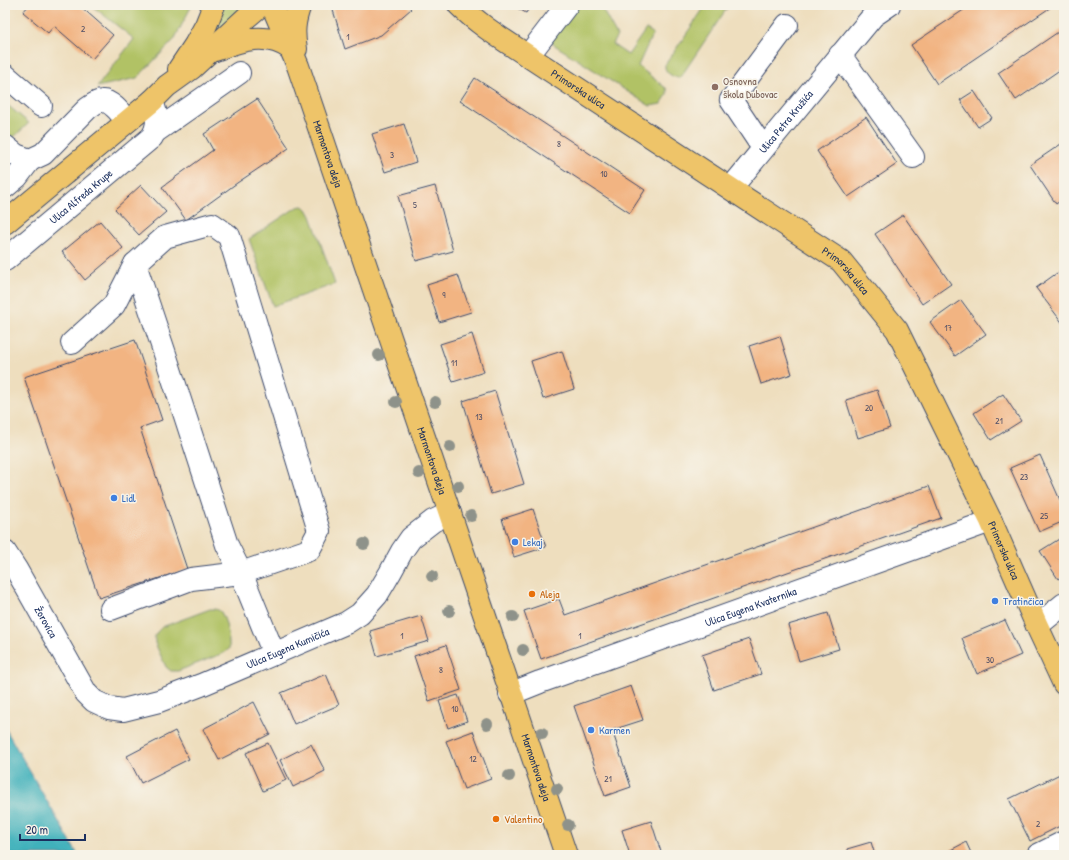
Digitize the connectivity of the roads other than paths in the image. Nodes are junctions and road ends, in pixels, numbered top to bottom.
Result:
1 (214, 5) edge
2 (261, 5) edge
3 (272, 5) edge
4 (300, 5) edge
5 (459, 5) edge
6 (568, 5) edge
7 (889, 5) edge
8 (787, 25) dead end
9 (208, 53) junction
10 (840, 55) junction
11 (528, 56) junction
12 (294, 57) junction
13 (240, 73) dead end
14 (5, 75) edge
15 (160, 94) junction
16 (40, 106) dead end
17 (127, 121) junction
18 (155, 132) junction
19 (5, 146) edge
20 (763, 148) junction
21 (913, 157) dead end
22 (30, 160) junction
23 (5, 187) edge
24 (731, 188) junction
25 (5, 223) edge
26 (5, 260) edge
27 (135, 264) junction
28 (72, 343) dead end
29 (450, 513) junction
30 (991, 521) junction
31 (5, 552) edge
32 (240, 573) junction
33 (1064, 604) edge
34 (111, 609) dead end
35 (1037, 626) junction
36 (274, 654) junction
37 (1064, 684) edge
38 (86, 693) joint
39 (510, 694) junction
40 (1064, 842) edge
41 (566, 855) edge
42 (1038, 855) edge

1 - 15 main road
2 - 9 main road
3 - 12 main road, Marmontova aleja
4 - 12 main road, Marmontova aleja
5 - 11 main road, Primorska ulica
6 - 11 street
7 - 10 street, Ulica Petra Kružića
8 - 20 street
9 - 12 main road
9 - 15 main road
10 - 20 street, Ulica Petra Kružića
10 - 21 street
11 - 24 main road, Primorska ulica
12 - 29 main road, Marmontova aleja
13 - 18 street, Ulica Alfreda Krupe
14 - 16 street
15 - 17 main road
15 - 18 street
17 - 22 street
17 - 25 main road
18 - 26 street, Ulica Alfreda Krupe
19 - 22 street
20 - 24 street, Ulica Petra Kružića
22 - 23 street
24 - 30 main road, Primorska ulica
27 - 28 street
27 - 32 street
27 - 32 street
29 - 36 street, Ulica Eugena Kumičića
29 - 39 main road, Marmontova aleja
30 - 35 main road, Primorska ulica
30 - 39 street, Ulica Eugena Kvaternika
31 - 38 street, Žorovica
32 - 34 street
32 - 36 street
33 - 35 street
35 - 37 main road, Primorska ulica
36 - 38 street, Ulica Eugena Kumičića
39 - 41 main road, Marmontova aleja
40 - 42 street

